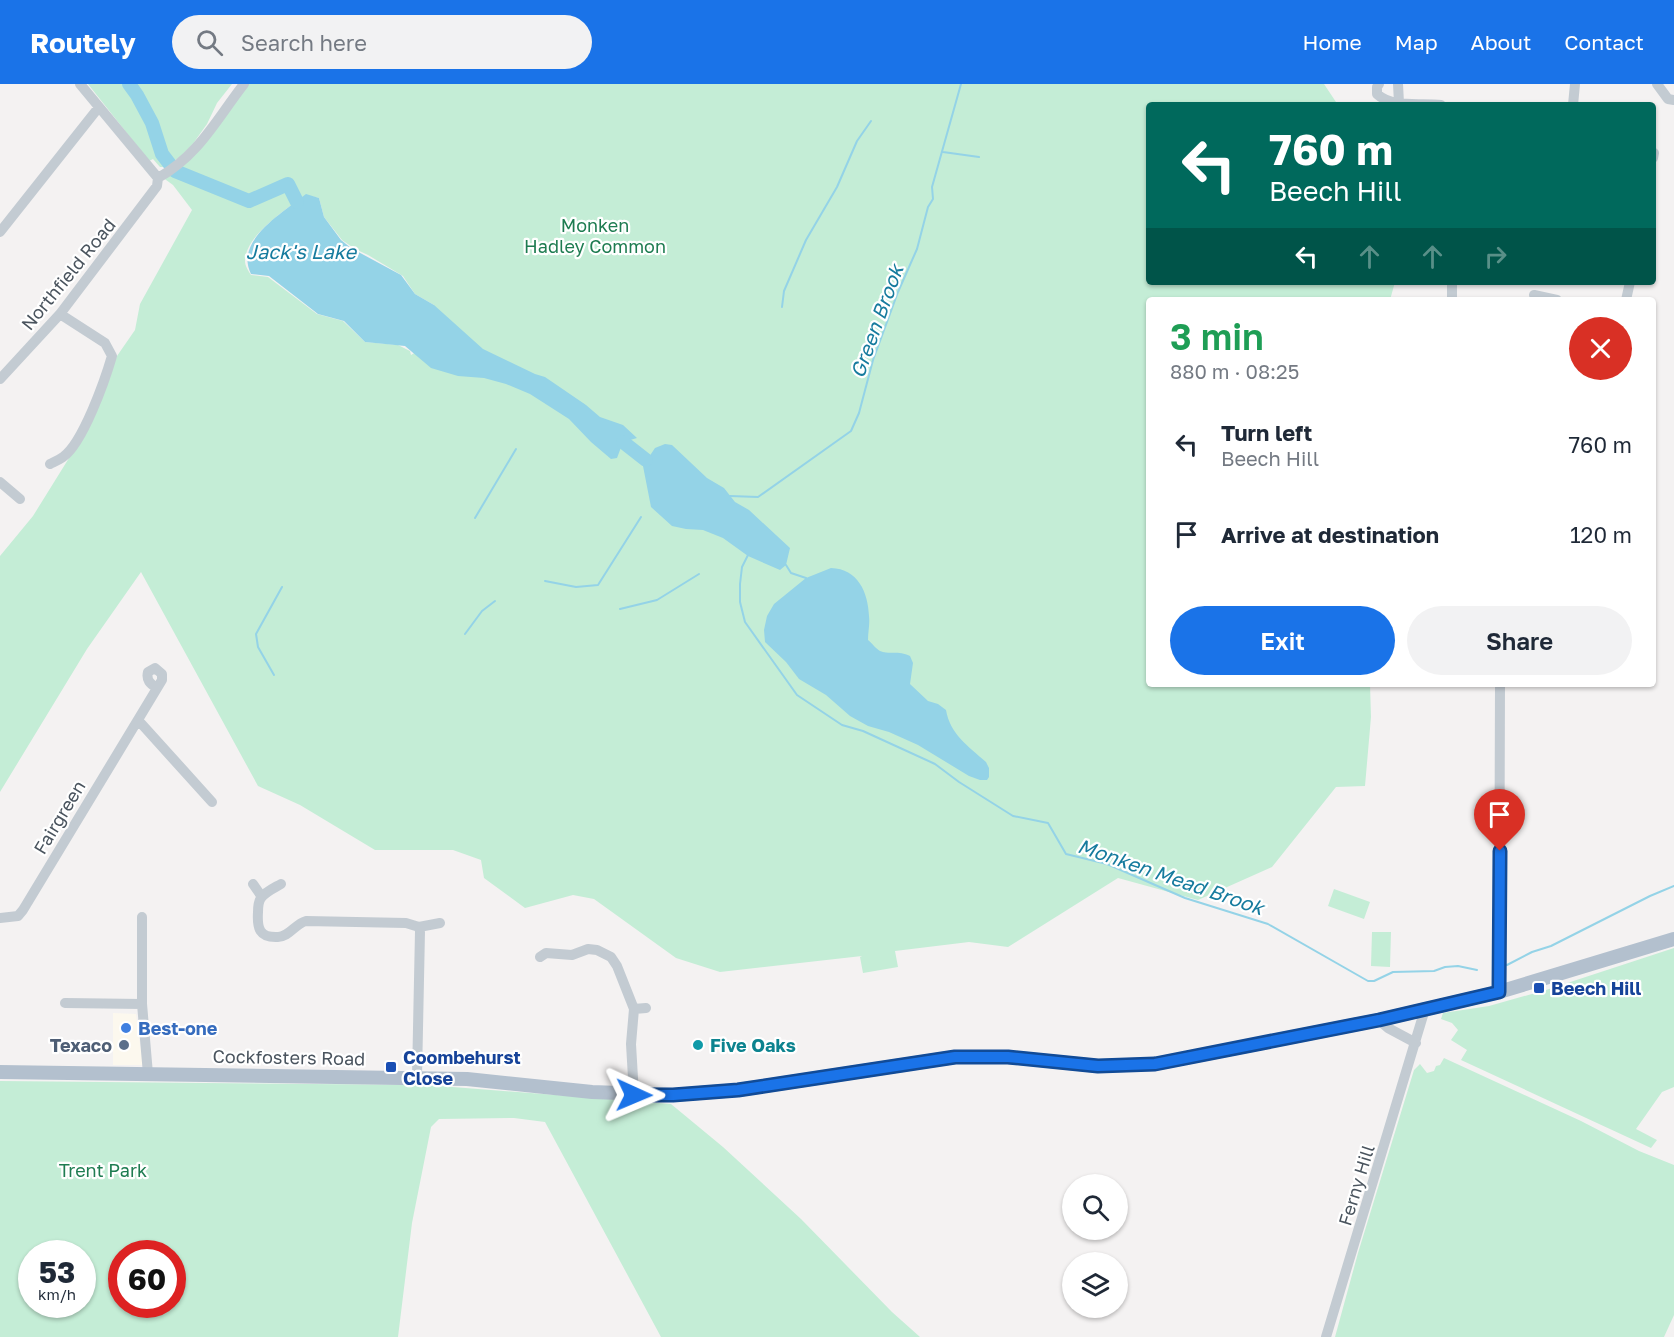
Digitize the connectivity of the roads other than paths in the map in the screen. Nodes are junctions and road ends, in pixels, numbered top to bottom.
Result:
1 (80, 84) edge
2 (244, 84) edge
3 (1379, 84) edge
4 (1398, 84) edge
5 (1575, 84) edge
6 (1657, 84) edge
7 (1674, 100) edge
8 (1399, 102) joint
9 (1573, 102) edge
10 (99, 107) junction
11 (158, 182) junction
12 (0, 232) edge
13 (60, 314) junction
14 (0, 379) edge
15 (51, 464) dead end
16 (0, 482) edge
17 (20, 499) dead end
18 (1500, 687) edge
19 (157, 688) dead end
20 (138, 720) junction
21 (212, 802) dead end
22 (253, 884) dead end
23 (280, 884) dead end
24 (262, 897) junction
25 (142, 917) dead end
26 (0, 918) edge
27 (440, 923) dead end
28 (419, 927) junction
29 (1674, 939) edge
30 (540, 957) dead end
31 (1499, 992) junction
32 (65, 1003) dead end
33 (142, 1004) junction
34 (646, 1008) dead end
35 (1425, 1008) junction
36 (634, 1009) junction
37 (1379, 1020) junction
38 (1416, 1043) junction
39 (0, 1072) edge
40 (148, 1074) junction
41 (417, 1077) junction
42 (634, 1095) junction
43 (1326, 1337) edge

1 - 10 street
2 - 11 street
3 - 8 street
4 - 8 street
5 - 9 street
6 - 7 street
10 - 11 street
10 - 12 street
11 - 13 street, Northfield Road
13 - 14 street, Northfield Road
13 - 15 street
16 - 17 street
18 - 31 street
19 - 20 street, Fairgreen
20 - 21 street
20 - 26 street, Fairgreen
22 - 24 street
23 - 24 street
24 - 28 street
25 - 33 street
27 - 28 street
28 - 41 street
29 - 31 main road, Cockfosters Road
30 - 36 street
31 - 35 main road, Cockfosters Road
32 - 33 street
33 - 40 street
34 - 36 street
35 - 37 main road, Cockfosters Road
35 - 38 street, Ferny Hill
36 - 42 street
37 - 38 street
37 - 42 main road, Cockfosters Road
38 - 43 street, Ferny Hill
39 - 40 main road, Cockfosters Road
40 - 41 main road, Cockfosters Road
41 - 42 main road, Cockfosters Road

